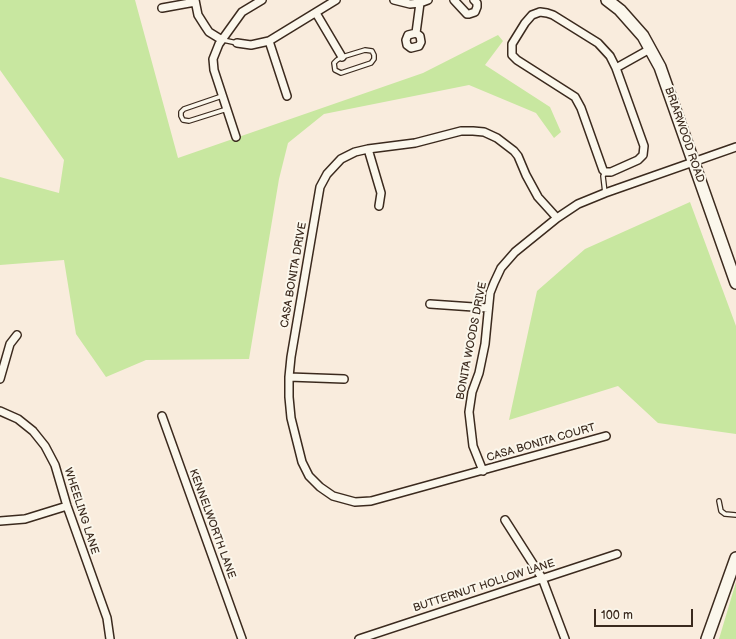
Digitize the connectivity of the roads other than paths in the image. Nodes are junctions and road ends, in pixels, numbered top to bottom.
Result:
1 (262, 0) edge
2 (336, 0) edge
3 (394, 0) edge
4 (428, 0) edge
5 (454, 0) edge
6 (474, 0) edge
7 (607, 0) edge
8 (195, 1) edge
9 (420, 3) junction
10 (162, 8) dead end
11 (316, 12) junction
12 (416, 33) dead end
13 (222, 40) junction
14 (269, 41) junction
15 (237, 43) joint
16 (650, 49) junction
17 (342, 57) junction
18 (616, 68) junction
19 (222, 96) junction
20 (287, 96) dead end
21 (227, 109) junction
22 (236, 137) dead end
23 (736, 147) edge
24 (368, 149) junction
25 (693, 162) junction
26 (605, 172) junction
27 (605, 192) junction
28 (379, 206) dead end
29 (557, 218) junction
30 (736, 283) edge
31 (430, 304) dead end
32 (488, 308) junction
33 (17, 336) dead end
34 (289, 377) junction
35 (0, 379) edge
36 (344, 379) dead end
37 (0, 411) edge
38 (162, 416) dead end
39 (606, 436) dead end
40 (483, 471) junction
41 (719, 501) dead end
42 (67, 506) junction
43 (736, 514) edge
44 (505, 520) dead end
45 (0, 521) edge
46 (617, 554) dead end
47 (736, 558) edge
48 (542, 578) junction
49 (110, 639) edge
50 (242, 639) edge
51 (359, 639) edge
52 (565, 639) edge
53 (707, 639) edge

1 - 13 street
2 - 11 street
3 - 9 street
4 - 9 street
5 - 6 street
7 - 16 main road, BRIARWOOD ROAD
8 - 10 street
8 - 13 street
9 - 12 street
11 - 14 street
11 - 17 street
13 - 15 lane
13 - 19 street
14 - 15 street
14 - 20 street
16 - 18 street
16 - 25 main road, BRIARWOOD ROAD
17 - 17 lane
18 - 26 street
18 - 26 street
19 - 21 street
19 - 21 lane
21 - 22 street
23 - 25 street, BONITA WOODS DRIVE
24 - 28 street
24 - 29 street, CASA BONITA DRIVE
24 - 34 street, CASA BONITA DRIVE
25 - 27 street, BONITA WOODS DRIVE
25 - 30 main road, BRIARWOOD ROAD
26 - 27 lane
27 - 29 street, BONITA WOODS DRIVE
29 - 32 street, BONITA WOODS DRIVE
31 - 32 street
32 - 40 street, BONITA WOODS DRIVE
33 - 35 street
34 - 36 street
34 - 40 street, CASA BONITA DRIVE
37 - 42 street, WHEELING LANE
38 - 50 street, KENNELWORTH LANE
39 - 40 street, CASA BONITA COURT
41 - 43 lane
42 - 45 street
42 - 49 street, WHEELING LANE
44 - 48 street
46 - 48 street, BUTTERNUT HOLLOW LANE
47 - 53 main road
48 - 51 street, BUTTERNUT HOLLOW LANE
48 - 52 street

